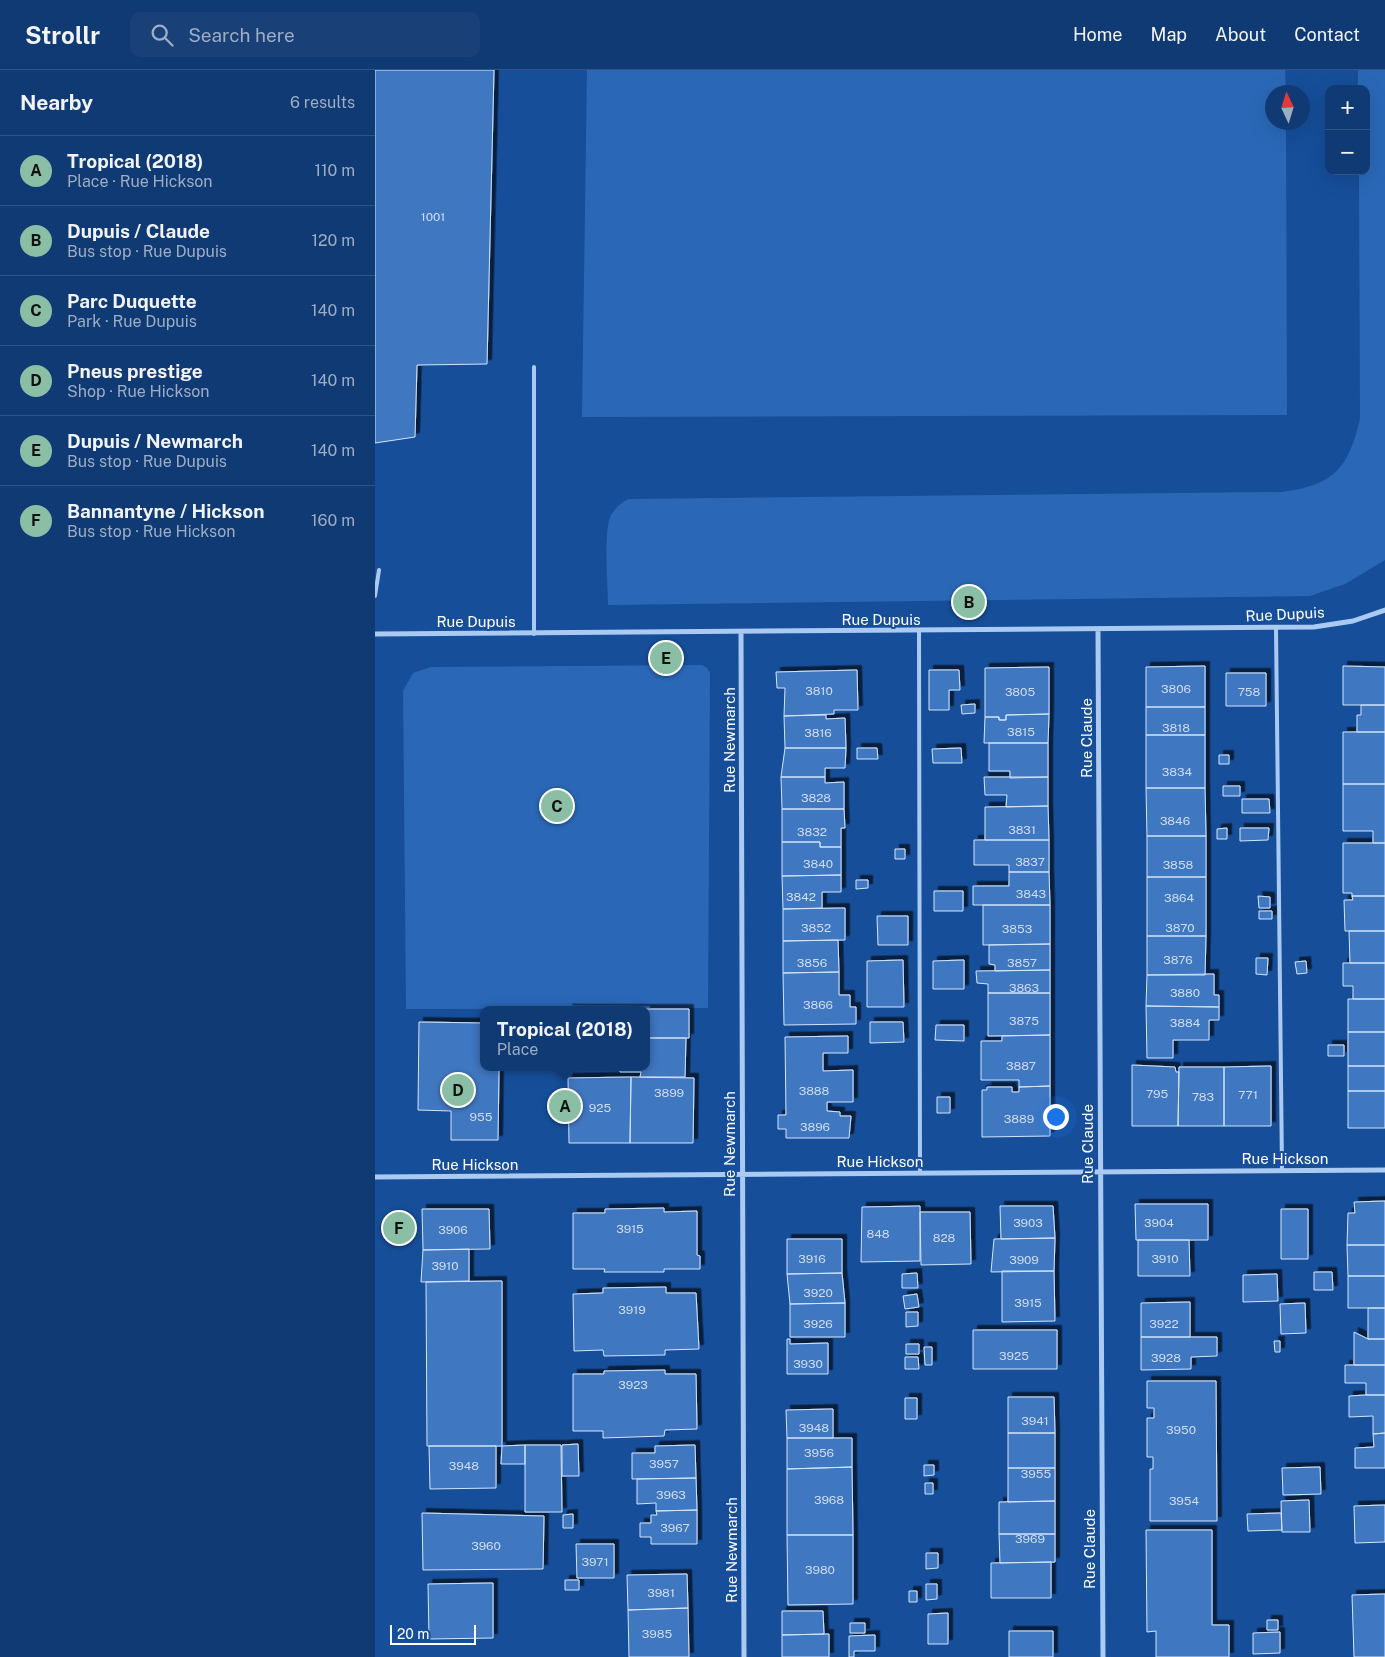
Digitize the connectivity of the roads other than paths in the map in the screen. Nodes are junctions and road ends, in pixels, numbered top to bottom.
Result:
1 (534, 367) dead end
2 (379, 570) dead end
3 (375, 596) edge
4 (1385, 610) edge
5 (1276, 628) junction
6 (1098, 630) junction
7 (919, 631) junction
8 (741, 632) junction
9 (375, 634) edge
10 (533, 634) junction
11 (1282, 1170) junction
12 (1385, 1170) edge
13 (1099, 1172) junction
14 (920, 1173) junction
15 (741, 1174) junction
16 (375, 1177) edge
17 (743, 1657) edge
18 (1103, 1657) edge

1 - 10 lane
2 - 3 lane
4 - 5 street, Rue Dupuis
5 - 6 street, Rue Dupuis
5 - 11 lane
6 - 7 street, Rue Dupuis
6 - 13 street, Rue Claude
7 - 8 street, Rue Dupuis
7 - 14 lane
8 - 10 street, Rue Dupuis
8 - 15 street, Rue Newmarch
9 - 10 street, Rue Dupuis
11 - 12 street, Rue Hickson
11 - 13 street, Rue Hickson
13 - 14 street, Rue Hickson
13 - 18 street, Rue Claude
14 - 15 street, Rue Hickson
15 - 16 street, Rue Hickson
15 - 17 street, Rue Newmarch

